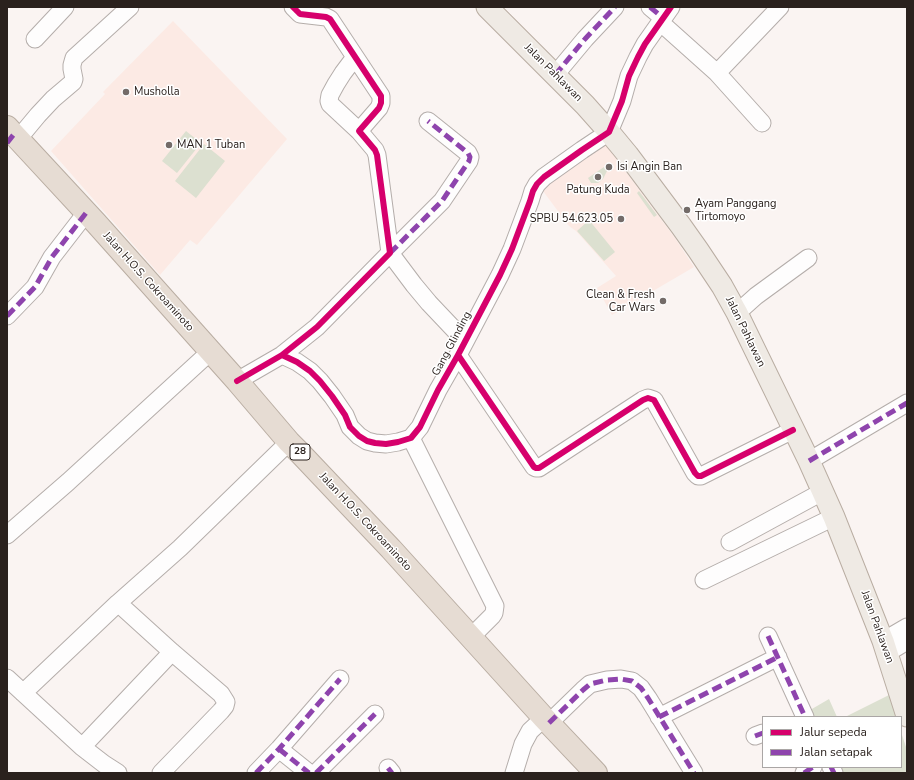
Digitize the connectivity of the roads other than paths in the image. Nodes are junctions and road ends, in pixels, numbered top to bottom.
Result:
1 (65, 7) edge
2 (130, 7) edge
3 (292, 7) edge
4 (487, 7) edge
5 (615, 7) edge
6 (650, 7) edge
7 (780, 7) edge
8 (665, 16) edge
9 (35, 39) dead end
10 (355, 58) junction
11 (717, 73) junction
12 (555, 75) junction
13 (428, 121) dead end
14 (762, 123) dead end
15 (359, 132) junction
16 (609, 132) junction
17 (12, 136) edge
18 (86, 213) junction
19 (390, 254) junction
20 (808, 258) dead end
21 (737, 313) junction
22 (7, 316) edge
23 (462, 348) junction
24 (210, 352) junction
25 (282, 355) junction
26 (237, 382) junction
27 (907, 403) edge
28 (793, 430) junction
29 (411, 438) junction
30 (289, 442) junction
31 (809, 461) junction
32 (822, 492) junction
33 (834, 517) junction
34 (7, 535) edge
35 (730, 542) dead end
36 (704, 580) dead end
37 (118, 603) junction
38 (907, 627) edge
39 (768, 636) dead end
40 (470, 637) junction
41 (907, 641) edge
42 (885, 647) junction
43 (172, 652) junction
44 (778, 657) junction
45 (7, 678) edge
46 (340, 679) dead end
47 (23, 693) junction
48 (375, 714) dead end
49 (803, 716) edge
50 (907, 716) edge
51 (659, 717) junction
52 (546, 721) junction
53 (82, 748) junction
54 (279, 749) junction
55 (118, 773) edge
56 (161, 773) edge
57 (256, 773) edge
58 (309, 773) edge
59 (316, 773) edge
60 (514, 773) edge
61 (596, 773) edge
62 (694, 773) edge

1 - 9 street
2 - 17 street
3 - 10 street
4 - 12 main road, Jalan Pahlawan
5 - 12 street
6 - 8 street
7 - 11 street
8 - 11 street
8 - 16 street
10 - 15 street
10 - 15 street
11 - 14 street
12 - 16 main road, Jalan Pahlawan
13 - 19 street
15 - 19 street
16 - 21 main road, Jalan Pahlawan
16 - 23 street, Gang Glinding
17 - 18 highway, Jalan H.O.S. Cokroaminoto / 28
18 - 22 street
18 - 24 highway, Jalan H.O.S. Cokroaminoto / 28
19 - 23 street
19 - 25 street
20 - 21 street
21 - 28 main road, Jalan Pahlawan
23 - 28 street
23 - 29 street, Gang Glinding
24 - 26 highway, Jalan H.O.S. Cokroaminoto / 28
24 - 34 street
25 - 26 street
25 - 29 street
26 - 30 highway, Jalan H.O.S. Cokroaminoto / 28
27 - 31 street
28 - 31 main road, Jalan Pahlawan
29 - 40 street
30 - 37 street
30 - 40 highway, Jalan H.O.S. Cokroaminoto / 28
31 - 32 main road, Jalan Pahlawan
32 - 33 main road, Jalan Pahlawan
32 - 35 street
33 - 36 street
33 - 42 main road, Jalan Pahlawan
37 - 43 street
37 - 47 street
38 - 42 street
39 - 44 street
40 - 52 highway, Jalan H.O.S. Cokroaminoto / 28
41 - 42 street
42 - 50 main road, Jalan Pahlawan
43 - 53 street
43 - 56 street
44 - 49 street
44 - 51 street
45 - 47 street
46 - 54 street
47 - 53 street
48 - 59 street
51 - 52 street
51 - 62 street
52 - 60 street
52 - 61 highway, Jalan H.O.S. Cokroaminoto / 28
53 - 55 street
54 - 57 street
54 - 58 street

